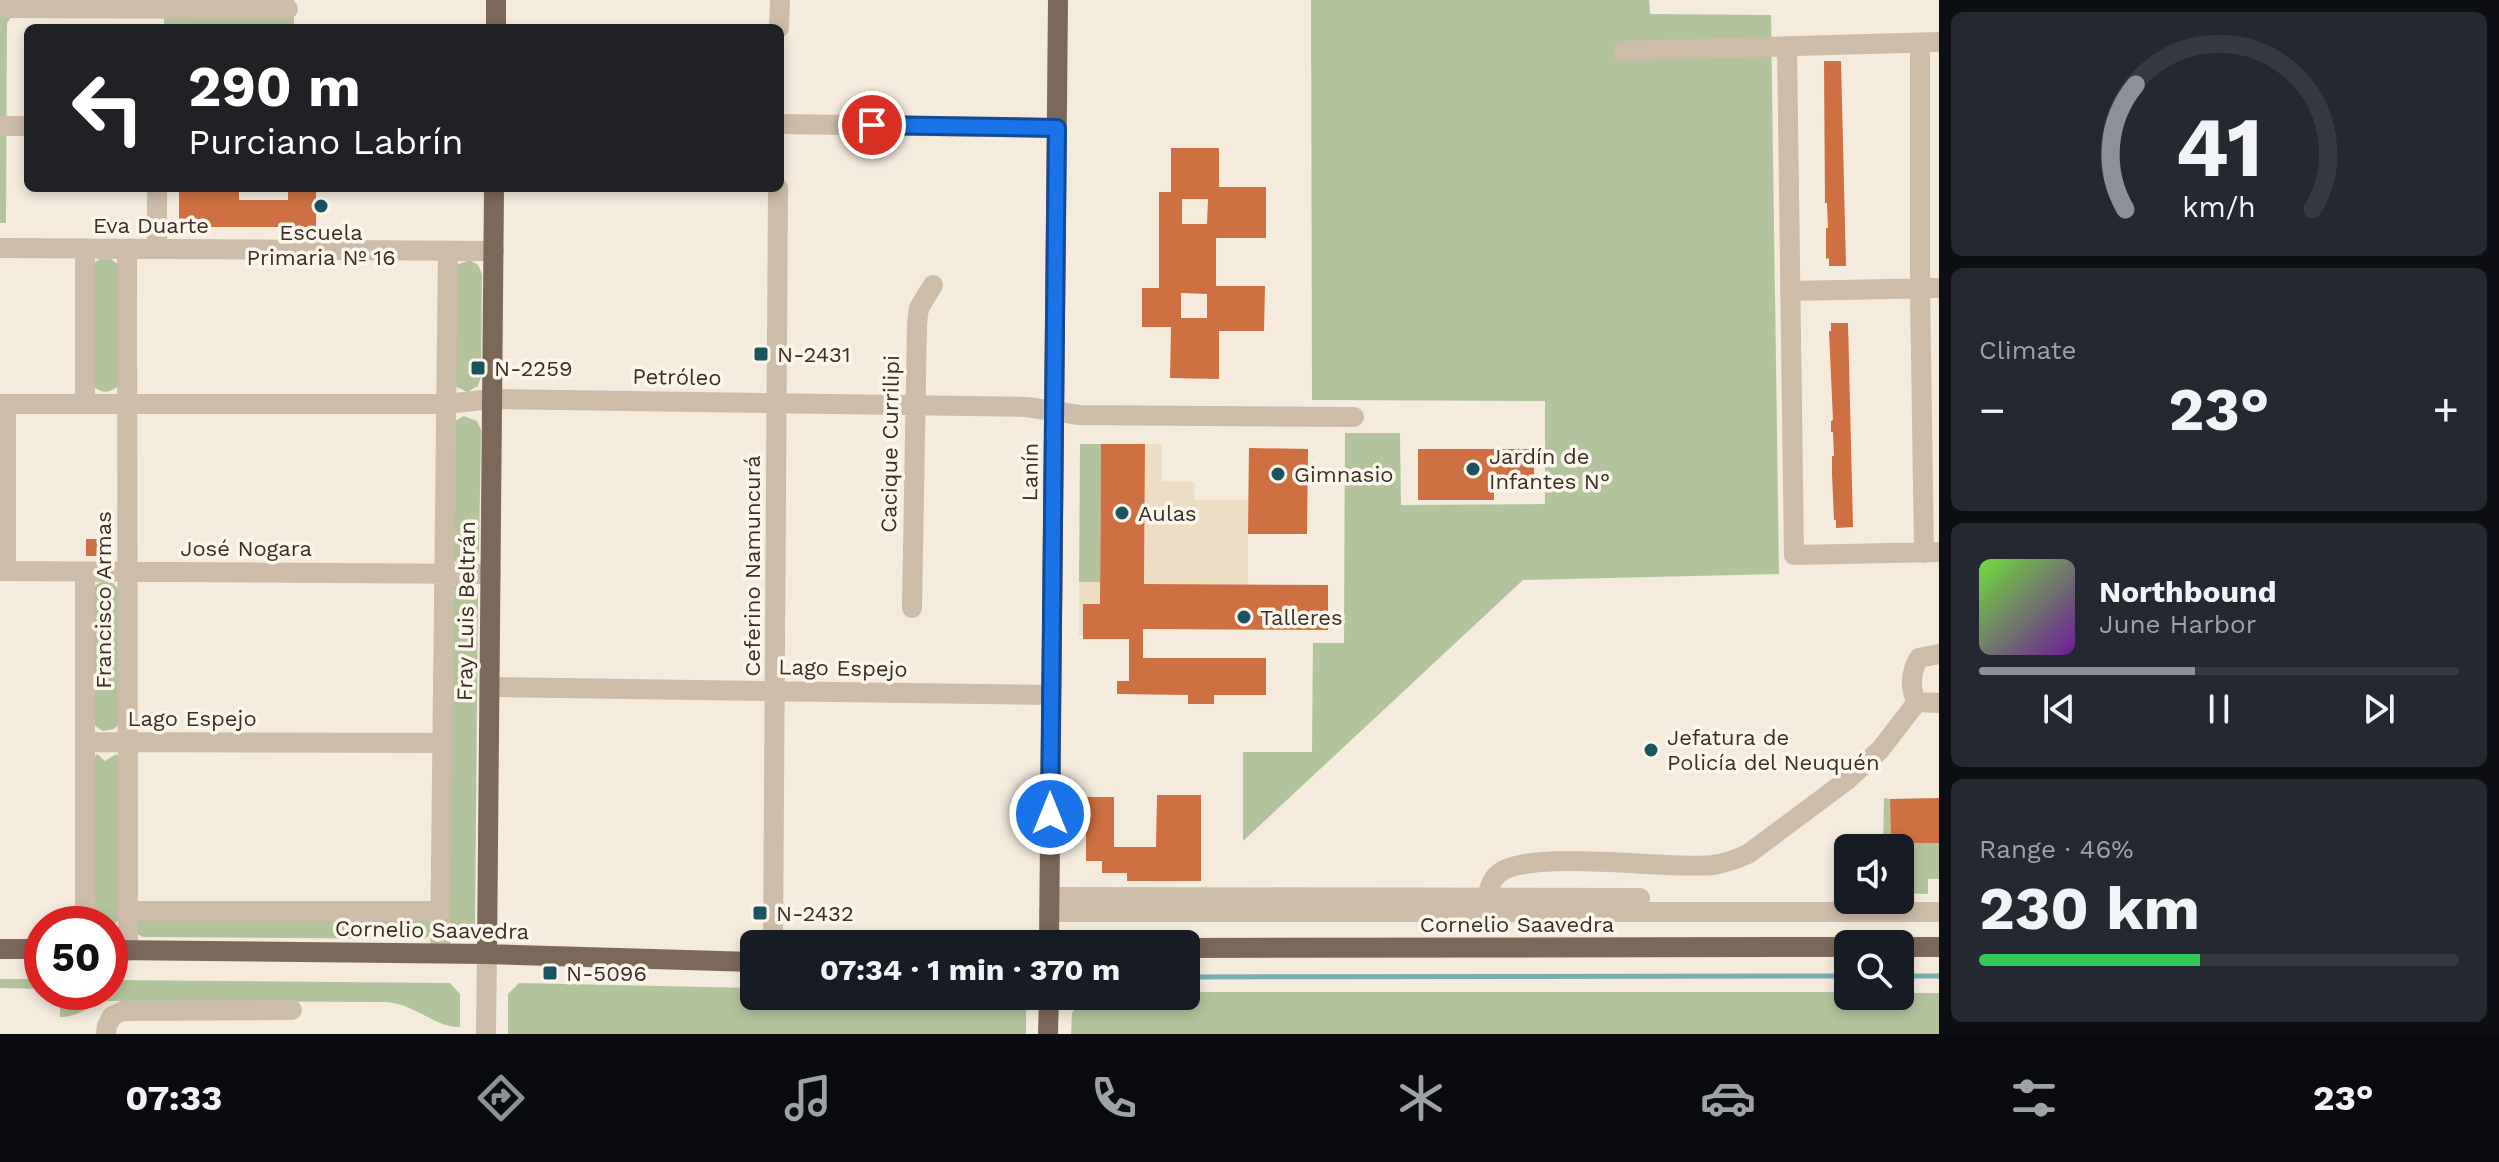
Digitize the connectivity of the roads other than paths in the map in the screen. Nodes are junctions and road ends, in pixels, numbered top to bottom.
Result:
1 (496, 0) edge
2 (780, 0) edge
3 (1058, 0) edge
4 (34, 4) edge
5 (0, 8) edge
6 (158, 12) edge
7 (288, 12) edge
8 (496, 24) edge
9 (779, 24) edge
10 (1929, 42) edge
11 (1787, 46) junction
12 (1623, 51) dead end
13 (784, 124) edge
14 (0, 126) edge
15 (24, 126) edge
16 (1057, 128) junction
17 (157, 192) edge
18 (494, 192) edge
19 (778, 192) edge
20 (0, 248) edge
21 (85, 248) junction
22 (127, 249) junction
23 (157, 249) junction
24 (448, 251) junction
25 (494, 251) junction
26 (933, 285) dead end
27 (1929, 288) edge
28 (1790, 291) junction
29 (492, 399) junction
30 (777, 403) junction
31 (3, 404) edge
32 (85, 404) junction
33 (127, 404) junction
34 (446, 404) junction
35 (915, 405) junction
36 (1054, 411) junction
37 (1354, 417) dead end
38 (1931, 552) edge
39 (3, 571) edge
40 (85, 572) junction
41 (127, 572) junction
42 (444, 574) junction
43 (491, 574) junction
44 (912, 608) dead end
45 (1939, 654) edge
46 (490, 687) junction
47 (775, 691) junction
48 (1051, 695) junction
49 (1917, 702) junction
50 (1939, 703) edge
51 (85, 742) junction
52 (127, 742) junction
53 (442, 743) junction
54 (1834, 899) edge
55 (1914, 899) edge
56 (1939, 899) edge
57 (1050, 904) junction
58 (1487, 905) junction
59 (85, 906) edge
60 (128, 906) edge
61 (128, 911) edge
62 (441, 911) junction
63 (1939, 912) edge
64 (773, 930) edge
65 (1049, 930) edge
66 (1834, 947) edge
67 (1914, 947) edge
68 (1939, 947) edge
69 (1200, 948) edge
70 (0, 949) edge
71 (24, 949) edge
72 (128, 950) edge
73 (440, 953) junction
74 (487, 954) junction
75 (740, 962) edge
76 (292, 1010) dead end
77 (1049, 1010) edge
78 (106, 1034) edge
79 (486, 1034) edge
80 (1048, 1034) edge

1 - 8 main road
2 - 9 street
3 - 16 main road, Lanín
4 - 5 street
4 - 6 street
6 - 7 street
10 - 11 street
10 - 27 street
11 - 12 street
11 - 28 street
13 - 16 street
14 - 15 street
16 - 36 main road, Lanín
17 - 23 street
18 - 25 main road, Fray Luis Beltrán
19 - 30 street, Ceferino Namuncurá
20 - 21 street, Eva Duarte
21 - 22 street, Eva Duarte
21 - 32 street
22 - 23 street, Eva Duarte
22 - 33 street, Francisco Armas
23 - 24 street, Eva Duarte
24 - 25 street, Eva Duarte
24 - 34 street, Fray Luis Beltrán
25 - 29 main road, Fray Luis Beltrán
26 - 35 street, Cacique Currilipi
27 - 28 street
27 - 38 street
28 - 38 street
29 - 30 street, Petróleo
29 - 34 street, Petróleo
29 - 43 main road, Fray Luis Beltrán
30 - 35 street, Petróleo
30 - 47 street, Ceferino Namuncurá
31 - 32 street, Petróleo
31 - 39 street
32 - 33 street, Petróleo
33 - 34 street, Petróleo
33 - 41 street, Francisco Armas
34 - 42 street, Fray Luis Beltrán
35 - 36 street, Petróleo
35 - 44 street, Cacique Currilipi
36 - 37 street, Petróleo
36 - 48 main road, Lanín
39 - 40 street, José Nogara
40 - 41 street, José Nogara
40 - 51 street, Francisco Armas
41 - 42 street, José Nogara
41 - 52 street, Francisco Armas
42 - 43 street, José Nogara
42 - 53 street, Fray Luis Beltrán
43 - 46 main road, Fray Luis Beltrán
45 - 49 street
46 - 47 street, Lago Espejo
46 - 74 main road, Fray Luis Beltrán
47 - 48 street, Lago Espejo
47 - 64 street, Ceferino Namuncurá
48 - 57 main road, Lanín
49 - 50 street
49 - 58 street
51 - 52 street, Lago Espejo
51 - 59 street, Francisco Armas
52 - 53 street, Lago Espejo
52 - 60 street, Francisco Armas
53 - 62 street, Fray Luis Beltrán
54 - 58 street
55 - 56 street
57 - 58 street
57 - 65 main road, Lanín
58 - 63 street
61 - 62 street, Cornelio Saavedra
62 - 73 street, Fray Luis Beltrán
66 - 69 main road, Cornelio Saavedra
67 - 68 main road
70 - 71 main road
72 - 73 main road, Cornelio Saavedra
73 - 74 main road, Cornelio Saavedra
74 - 75 main road, Cornelio Saavedra
74 - 79 street, Fray Luis Beltrán
76 - 78 street
77 - 80 main road

